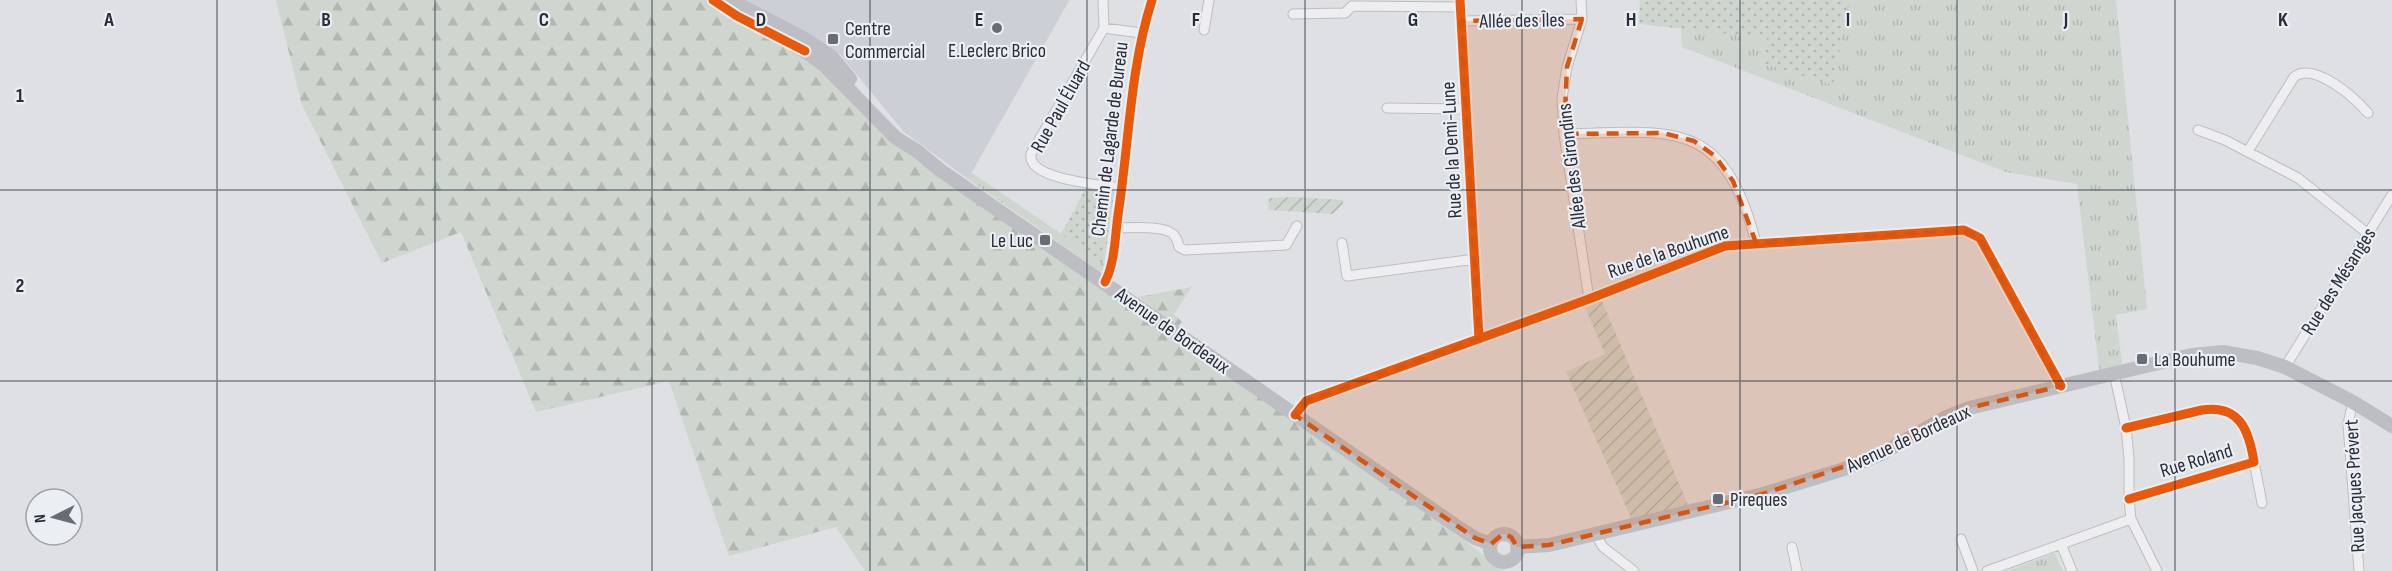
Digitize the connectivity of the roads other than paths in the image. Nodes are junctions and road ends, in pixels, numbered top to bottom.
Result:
1 (1103, 0) edge
2 (1152, 0) edge
3 (1209, 0) edge
4 (1581, 0) edge
5 (720, 1) edge
6 (1460, 4) edge
7 (1293, 14) dead end
8 (1582, 19) junction
9 (1461, 21) junction
10 (1104, 28) junction
11 (1204, 30) dead end
12 (1141, 33) junction
13 (1387, 108) dead end
14 (1466, 109) junction
15 (2368, 113) dead end
16 (2198, 130) dead end
17 (1564, 134) junction
18 (917, 151) junction
19 (2248, 151) junction
20 (1122, 188) junction
21 (2392, 195) edge
22 (1297, 226) dead end
23 (1116, 228) junction
24 (2367, 233) junction
25 (1342, 243) dead end
26 (1756, 243) junction
27 (1475, 259) junction
28 (1105, 282) junction
29 (1589, 299) junction
30 (1479, 339) junction
31 (2285, 367) junction
32 (2114, 373) junction
33 (2061, 386) junction
34 (2353, 402) junction
35 (1295, 415) junction
36 (2392, 426) edge
37 (2126, 428) junction
38 (2254, 462) junction
39 (2129, 500) junction
40 (2262, 503) dead end
41 (2132, 519) junction
42 (1595, 534) junction
43 (1961, 539) dead end
44 (1491, 544) junction
45 (2061, 544) junction
46 (1517, 547) junction
47 (1792, 547) dead end
48 (1512, 566) edge
49 (1634, 571) edge
50 (1797, 571) edge
51 (1973, 571) edge
52 (1987, 571) edge
53 (2072, 571) edge
54 (2157, 571) edge
55 (2359, 571) edge

1 - 10 street
2 - 12 street, Chemin de Lagarde de Bureau
3 - 11 street
4 - 8 street, Allée des Girondins
5 - 18 main road, Avenue de Bordeaux
5 - 18 main road
6 - 7 street
6 - 9 street, Rue de la Demi-Lune
8 - 9 street, Allée des Îles
8 - 17 street, Allée des Girondins
9 - 14 street, Rue de la Demi-Lune
10 - 12 street
10 - 20 street, Rue Paul Éluard
12 - 20 street, Chemin de Lagarde de Bureau
13 - 14 street
14 - 27 street, Rue de la Demi-Lune
15 - 19 street
16 - 19 street
17 - 26 street
17 - 29 street, Allée des Girondins
18 - 28 main road, Avenue de Bordeaux
19 - 24 street
20 - 23 street, Chemin de Lagarde de Bureau
21 - 24 street, Rue des Mésanges
22 - 23 street
23 - 28 street, Chemin de Lagarde de Bureau
24 - 31 street, Rue des Mésanges
25 - 27 street
26 - 29 street, Rue de la Bouhume
26 - 33 street, Rue de la Bouhume
27 - 30 street, Rue de la Demi-Lune
28 - 35 main road, Avenue de Bordeaux
29 - 30 street, Rue de la Bouhume
30 - 35 street, Rue de la Bouhume
31 - 32 main road, Avenue de Bordeaux
31 - 34 main road, Avenue de Bordeaux
32 - 33 main road, Avenue de Bordeaux
32 - 37 street
33 - 42 main road, Avenue de Bordeaux
34 - 36 main road, Avenue de Bordeaux
34 - 55 street, Rue Jacques Prévert
35 - 44 main road, Avenue de Bordeaux
37 - 38 street, Rue Roland
37 - 39 street
38 - 39 street, Rue Roland
38 - 40 street, Rue Roland
39 - 41 street
41 - 45 street
41 - 54 street
42 - 46 main road, Avenue de Bordeaux
42 - 49 street
43 - 51 street
44 - 46 main road
44 - 48 main road
45 - 52 street
45 - 53 street
46 - 48 main road
47 - 50 street

